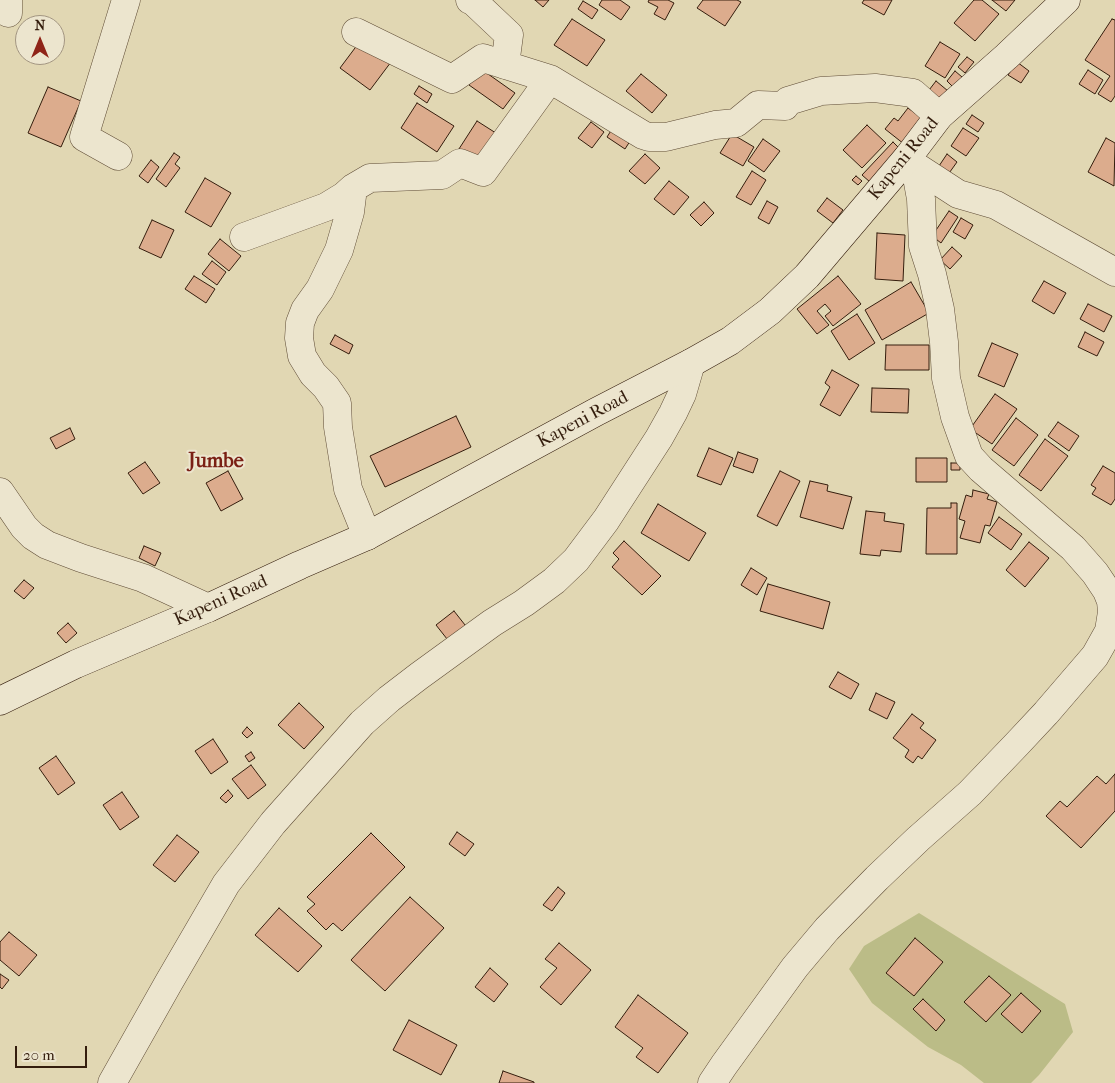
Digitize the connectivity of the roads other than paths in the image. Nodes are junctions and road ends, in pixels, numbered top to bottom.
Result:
1 (126, 0) edge
2 (470, 0) edge
3 (1066, 0) edge
4 (356, 32) dead end
5 (505, 65) junction
6 (550, 80) junction
7 (939, 116) junction
8 (118, 156) dead end
9 (911, 162) junction
10 (353, 188) junction
11 (244, 237) dead end
12 (1115, 272) edge
13 (691, 363) junction
14 (0, 492) edge
15 (367, 536) junction
16 (1111, 586) edge
17 (208, 608) junction
18 (0, 701) edge
19 (112, 1083) edge
20 (712, 1083) edge

1 - 8 street
2 - 5 street
3 - 7 street, Kapeni Road
4 - 5 street
5 - 6 street
6 - 7 street
6 - 10 street
7 - 9 street, Kapeni Road
9 - 12 street
9 - 13 street, Kapeni Road
9 - 16 street
10 - 11 street
10 - 15 street
13 - 15 street, Kapeni Road
13 - 19 street
14 - 17 street
15 - 17 street, Kapeni Road
16 - 20 street
17 - 18 street, Kapeni Road

